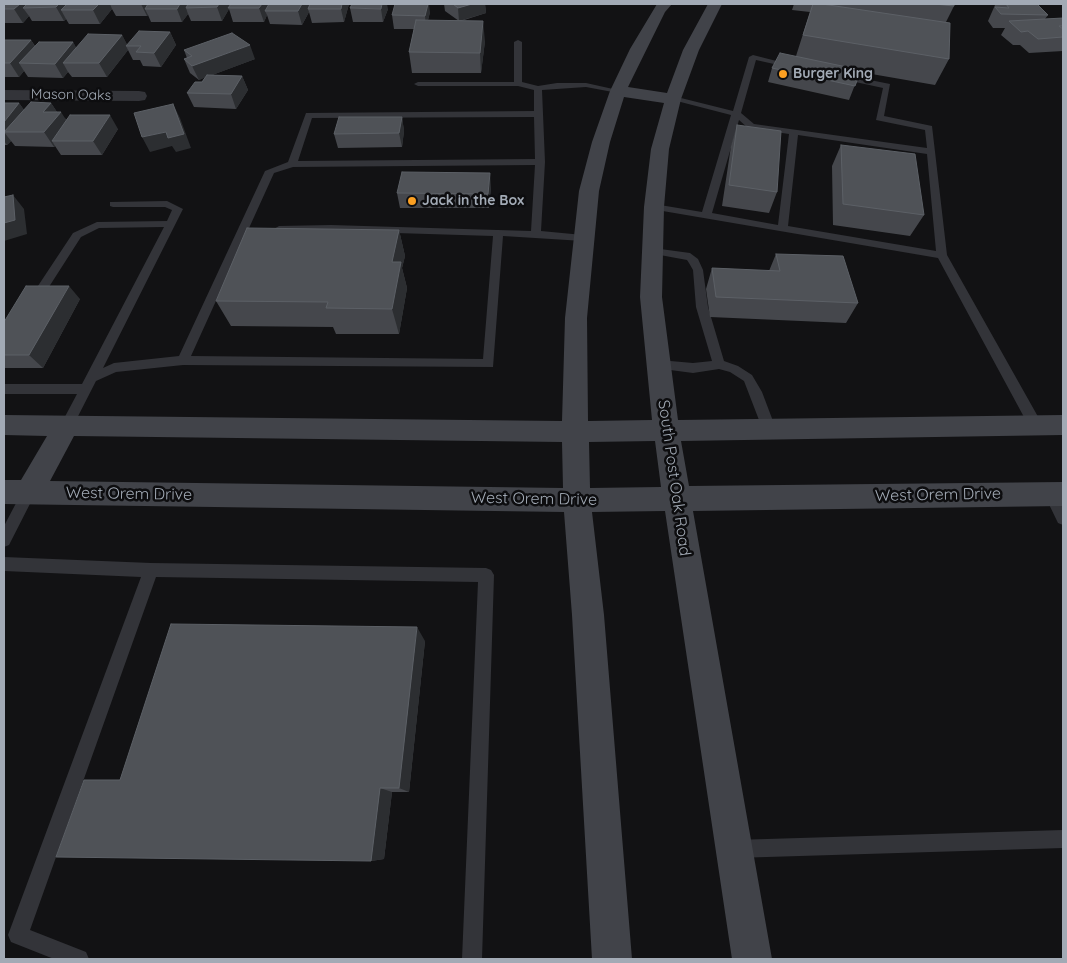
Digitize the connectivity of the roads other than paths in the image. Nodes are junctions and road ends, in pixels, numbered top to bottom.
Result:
1 (665, 4) edge
2 (715, 4) edge
3 (518, 42) dead end
4 (801, 68) edge
5 (830, 74) edge
6 (418, 84) dead end
7 (518, 84) junction
8 (538, 88) junction
9 (618, 91) junction
10 (4, 95) edge
11 (139, 96) dead end
12 (673, 99) junction
13 (539, 114) junction
14 (736, 114) junction
15 (794, 133) junction
16 (932, 152) junction
17 (540, 162) junction
18 (292, 164) junction
19 (113, 204) dead end
20 (654, 207) junction
21 (706, 216) junction
22 (170, 224) junction
23 (783, 228) junction
24 (272, 229) edge
25 (498, 232) junction
26 (536, 234) junction
27 (583, 238) junction
28 (653, 251) junction
29 (942, 255) junction
30 (30, 308) edge
31 (183, 360) junction
32 (719, 364) junction
33 (659, 365) junction
34 (92, 378) junction
35 (4, 389) edge
36 (86, 389) junction
37 (4, 425) edge
38 (1063, 425) edge
39 (66, 426) junction
40 (1036, 426) junction
41 (769, 429) junction
42 (666, 430) junction
43 (575, 432) junction
44 (16, 492) edge
45 (1057, 494) edge
46 (676, 499) junction
47 (577, 500) junction
48 (1063, 519) edge
49 (4, 540) edge
50 (4, 564) edge
51 (151, 570) junction
52 (1063, 839) edge
53 (733, 849) junction
54 (78, 959) edge
55 (472, 959) edge
56 (612, 959) edge
57 (752, 959) edge

1 - 9 main road
2 - 12 main road, South Post Oak Road
3 - 7 lane
4 - 14 lane
5 - 16 lane
6 - 7 lane
7 - 8 lane
8 - 9 lane
8 - 13 lane
9 - 12 main road
9 - 27 main road
10 - 11 street, Mason Oaks
12 - 14 lane
12 - 20 main road, South Post Oak Road
13 - 17 lane
13 - 18 lane
14 - 15 lane
14 - 21 lane
15 - 16 lane
15 - 23 lane
16 - 29 lane
17 - 18 lane
17 - 26 lane
18 - 31 lane
19 - 22 lane
20 - 21 lane
20 - 28 main road, South Post Oak Road
21 - 23 lane
22 - 30 lane
22 - 34 lane
23 - 29 lane
24 - 25 lane
25 - 26 lane
25 - 31 lane
26 - 27 lane
27 - 43 main road
28 - 32 lane
28 - 33 main road, South Post Oak Road
29 - 40 lane
31 - 34 lane
32 - 33 lane
32 - 41 lane
33 - 42 main road, South Post Oak Road
34 - 36 lane
35 - 36 lane
36 - 39 lane
37 - 39 main road
38 - 40 main road
39 - 43 main road
39 - 44 main road
40 - 41 main road
41 - 42 main road
42 - 43 main road
42 - 46 main road, South Post Oak Road
43 - 47 main road
44 - 47 main road, West Orem Drive
44 - 49 lane
45 - 46 main road, West Orem Drive
45 - 48 lane
46 - 47 main road, West Orem Drive
46 - 53 main road, South Post Oak Road
47 - 56 main road
50 - 51 lane
51 - 54 lane
51 - 55 lane
52 - 53 lane
53 - 57 main road, South Post Oak Road

